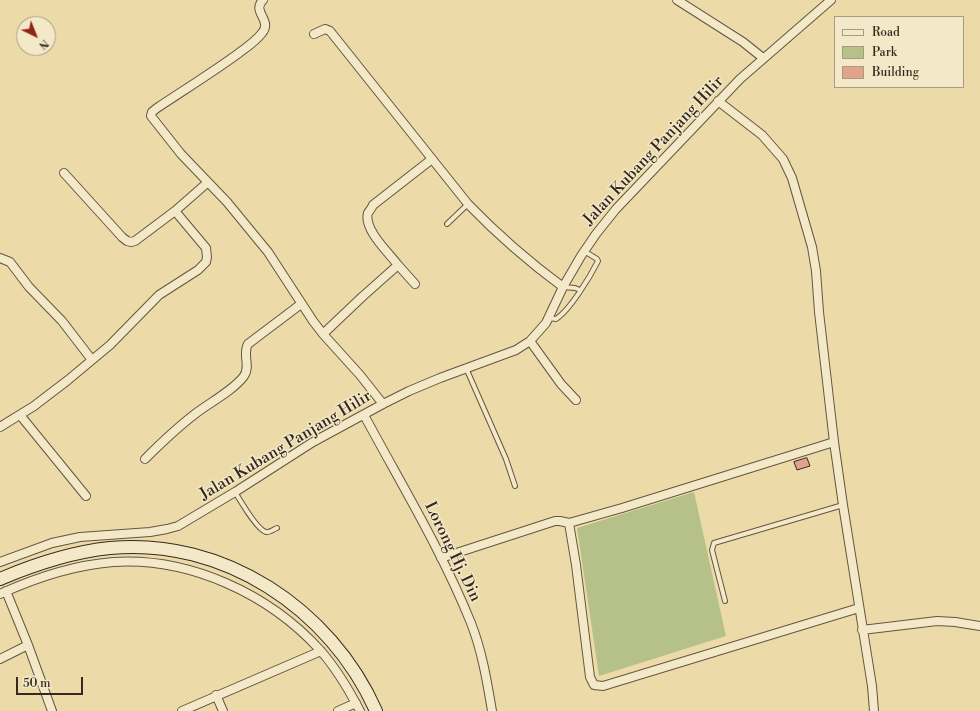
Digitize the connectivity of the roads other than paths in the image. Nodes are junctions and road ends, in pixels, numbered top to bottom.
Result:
1 (263, 0) edge
2 (677, 0) edge
3 (831, 0) edge
4 (314, 34) dead end
5 (763, 58) junction
6 (718, 101) junction
7 (432, 159) junction
8 (64, 173) dead end
9 (208, 183) junction
10 (468, 204) junction
11 (176, 211) junction
12 (447, 224) dead end
13 (584, 251) junction
14 (0, 258) edge
15 (398, 265) junction
16 (415, 284) dead end
17 (563, 287) junction
18 (580, 290) junction
19 (301, 304) junction
20 (548, 318) junction
21 (323, 334) junction
22 (530, 341) junction
23 (92, 360) junction
24 (466, 368) junction
25 (576, 400) dead end
26 (382, 404) junction
27 (364, 414) junction
28 (20, 415) junction
29 (0, 427) edge
30 (834, 442) junction
31 (145, 459) dead end
32 (515, 486) dead end
33 (235, 492) junction
34 (86, 496) dead end
35 (843, 505) junction
36 (569, 523) junction
37 (278, 528) dead end
38 (441, 558) junction
39 (0, 562) edge
40 (0, 579) edge
41 (3, 592) edge
42 (725, 601) dead end
43 (859, 608) junction
44 (980, 626) edge
45 (862, 630) junction
46 (28, 645) junction
47 (321, 651) junction
48 (0, 659) edge
49 (216, 695) junction
50 (356, 703) junction
51 (52, 711) edge
52 (182, 711) edge
53 (223, 711) edge
54 (338, 711) edge
55 (360, 711) edge
56 (376, 711) edge
57 (492, 711) edge
58 (874, 711) edge

1 - 9 street
2 - 5 street
3 - 5 street, Jalan Kubang Panjang Hilir
4 - 7 street
5 - 6 street, Jalan Kubang Panjang Hilir
6 - 13 street, Jalan Kubang Panjang Hilir
6 - 30 street
7 - 10 street
7 - 15 street
8 - 11 street
9 - 11 street
9 - 19 street
10 - 12 lane
10 - 17 street
11 - 23 street
13 - 17 street, Jalan Kubang Panjang Hilir
13 - 18 lane
14 - 23 street
15 - 16 street
15 - 21 street
17 - 18 lane
17 - 20 street, Jalan Kubang Panjang Hilir
18 - 20 lane
19 - 21 street
19 - 31 street
20 - 22 street, Jalan Kubang Panjang Hilir
21 - 26 street
22 - 24 street, Jalan Kubang Panjang Hilir
22 - 25 street
23 - 28 street
24 - 26 street, Jalan Kubang Panjang Hilir
24 - 32 lane
26 - 27 street, Jalan Kubang Panjang Hilir
27 - 33 street, Jalan Kubang Panjang Hilir
27 - 38 street, Lorong Hj. Din
28 - 29 street
28 - 34 street
30 - 35 street
30 - 36 street
33 - 37 lane
33 - 39 street, Jalan Kubang Panjang Hilir
35 - 42 lane
35 - 43 street
36 - 38 street
36 - 43 street
38 - 57 street, Lorong Hj. Din
40 - 56 main road
41 - 46 street
41 - 47 street
43 - 45 street
44 - 45 street
45 - 58 street
46 - 48 street
46 - 51 street
47 - 49 street
47 - 50 street
49 - 52 street
49 - 53 street
50 - 54 street
50 - 55 street

